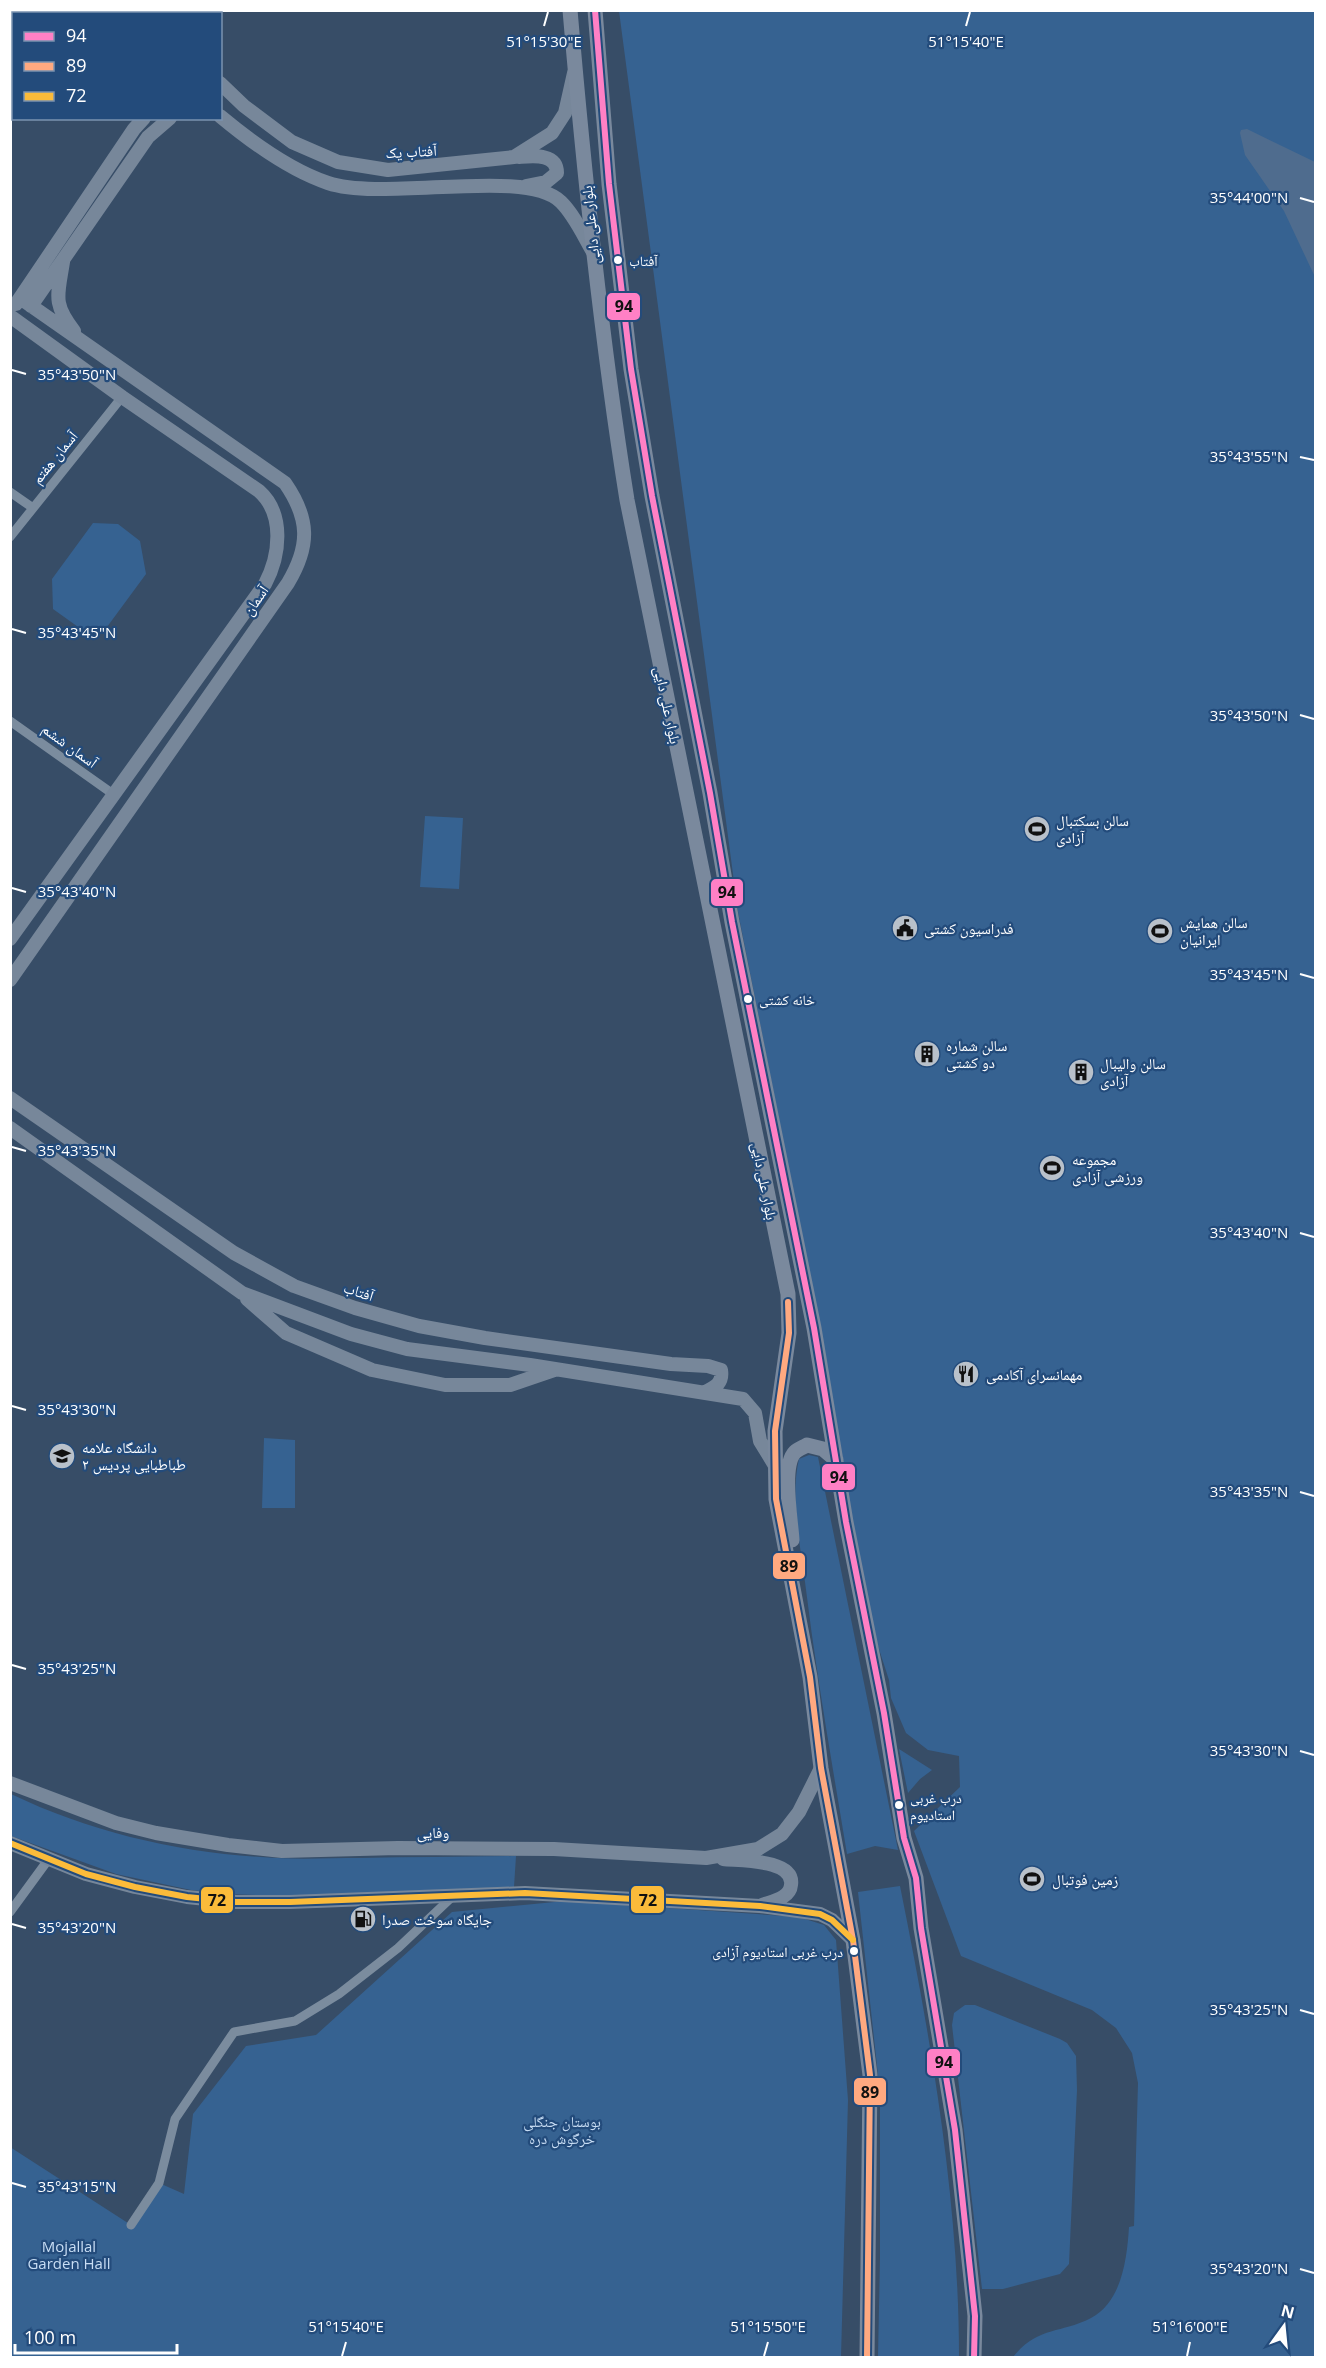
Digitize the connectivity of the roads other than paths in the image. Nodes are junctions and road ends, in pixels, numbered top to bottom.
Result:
1 (570, 10) edge
2 (595, 10) edge
3 (575, 69) junction
4 (222, 85) edge
5 (222, 117) edge
6 (142, 120) edge
7 (168, 120) edge
8 (514, 158) junction
9 (523, 187) junction
10 (593, 252) junction
11 (64, 258) junction
12 (26, 302) junction
13 (10, 315) edge
14 (82, 342) junction
15 (122, 397) junction
16 (10, 492) edge
17 (33, 508) junction
18 (10, 537) edge
19 (10, 721) edge
20 (113, 794) junction
21 (10, 939) edge
22 (10, 980) edge
23 (10, 1084) edge
24 (11, 1099) edge
25 (10, 1128) edge
26 (239, 1291) junction
27 (556, 1369) junction
28 (705, 1392) junction
29 (836, 1460) junction
30 (774, 1464) junction
31 (793, 1590) junction
32 (821, 1768) junction
33 (10, 1783) edge
34 (10, 1843) edge
35 (706, 1858) junction
36 (48, 1860) junction
37 (453, 1896) junction
38 (760, 1906) junction
39 (10, 1912) edge
40 (852, 1940) junction
41 (131, 2225) dead end
42 (867, 2358) edge
43 (974, 2358) edge

1 - 3 main road, بلوار علی دایی
2 - 29 main road, بلوار علی دایی
3 - 8 street, آفتاب یک
3 - 10 main road, بلوار علی دایی
4 - 8 street, آفتاب یک
5 - 9 street
6 - 12 street, آسمان
7 - 11 street, آسمان
8 - 9 street
9 - 10 street
10 - 30 main road, بلوار علی دایی
11 - 12 street, آسمان
11 - 14 street
12 - 13 street, آسمان
12 - 14 street, آسمان
13 - 15 street, آسمان
14 - 22 street, آسمان
15 - 17 street, آسمان هفتم
15 - 20 street, آسمان
16 - 17 street
17 - 18 street, آسمان هفتم
19 - 20 street, آسمان ششم
20 - 21 street, آسمان
23 - 24 street
24 - 28 street, آفتاب
25 - 26 street
26 - 27 street
26 - 27 street
27 - 28 street
28 - 30 street
29 - 31 main road
29 - 43 main road, بلوار علی دایی
30 - 31 main road, بلوار علی دایی
31 - 32 main road, بلوار علی دایی
32 - 35 street, وفایی
32 - 40 main road, بلوار علی دایی
33 - 35 street, وفایی
34 - 36 street
35 - 38 street
36 - 37 street
36 - 39 street
37 - 38 street
37 - 41 street
38 - 40 street
40 - 42 main road, بلوار علی دایی

